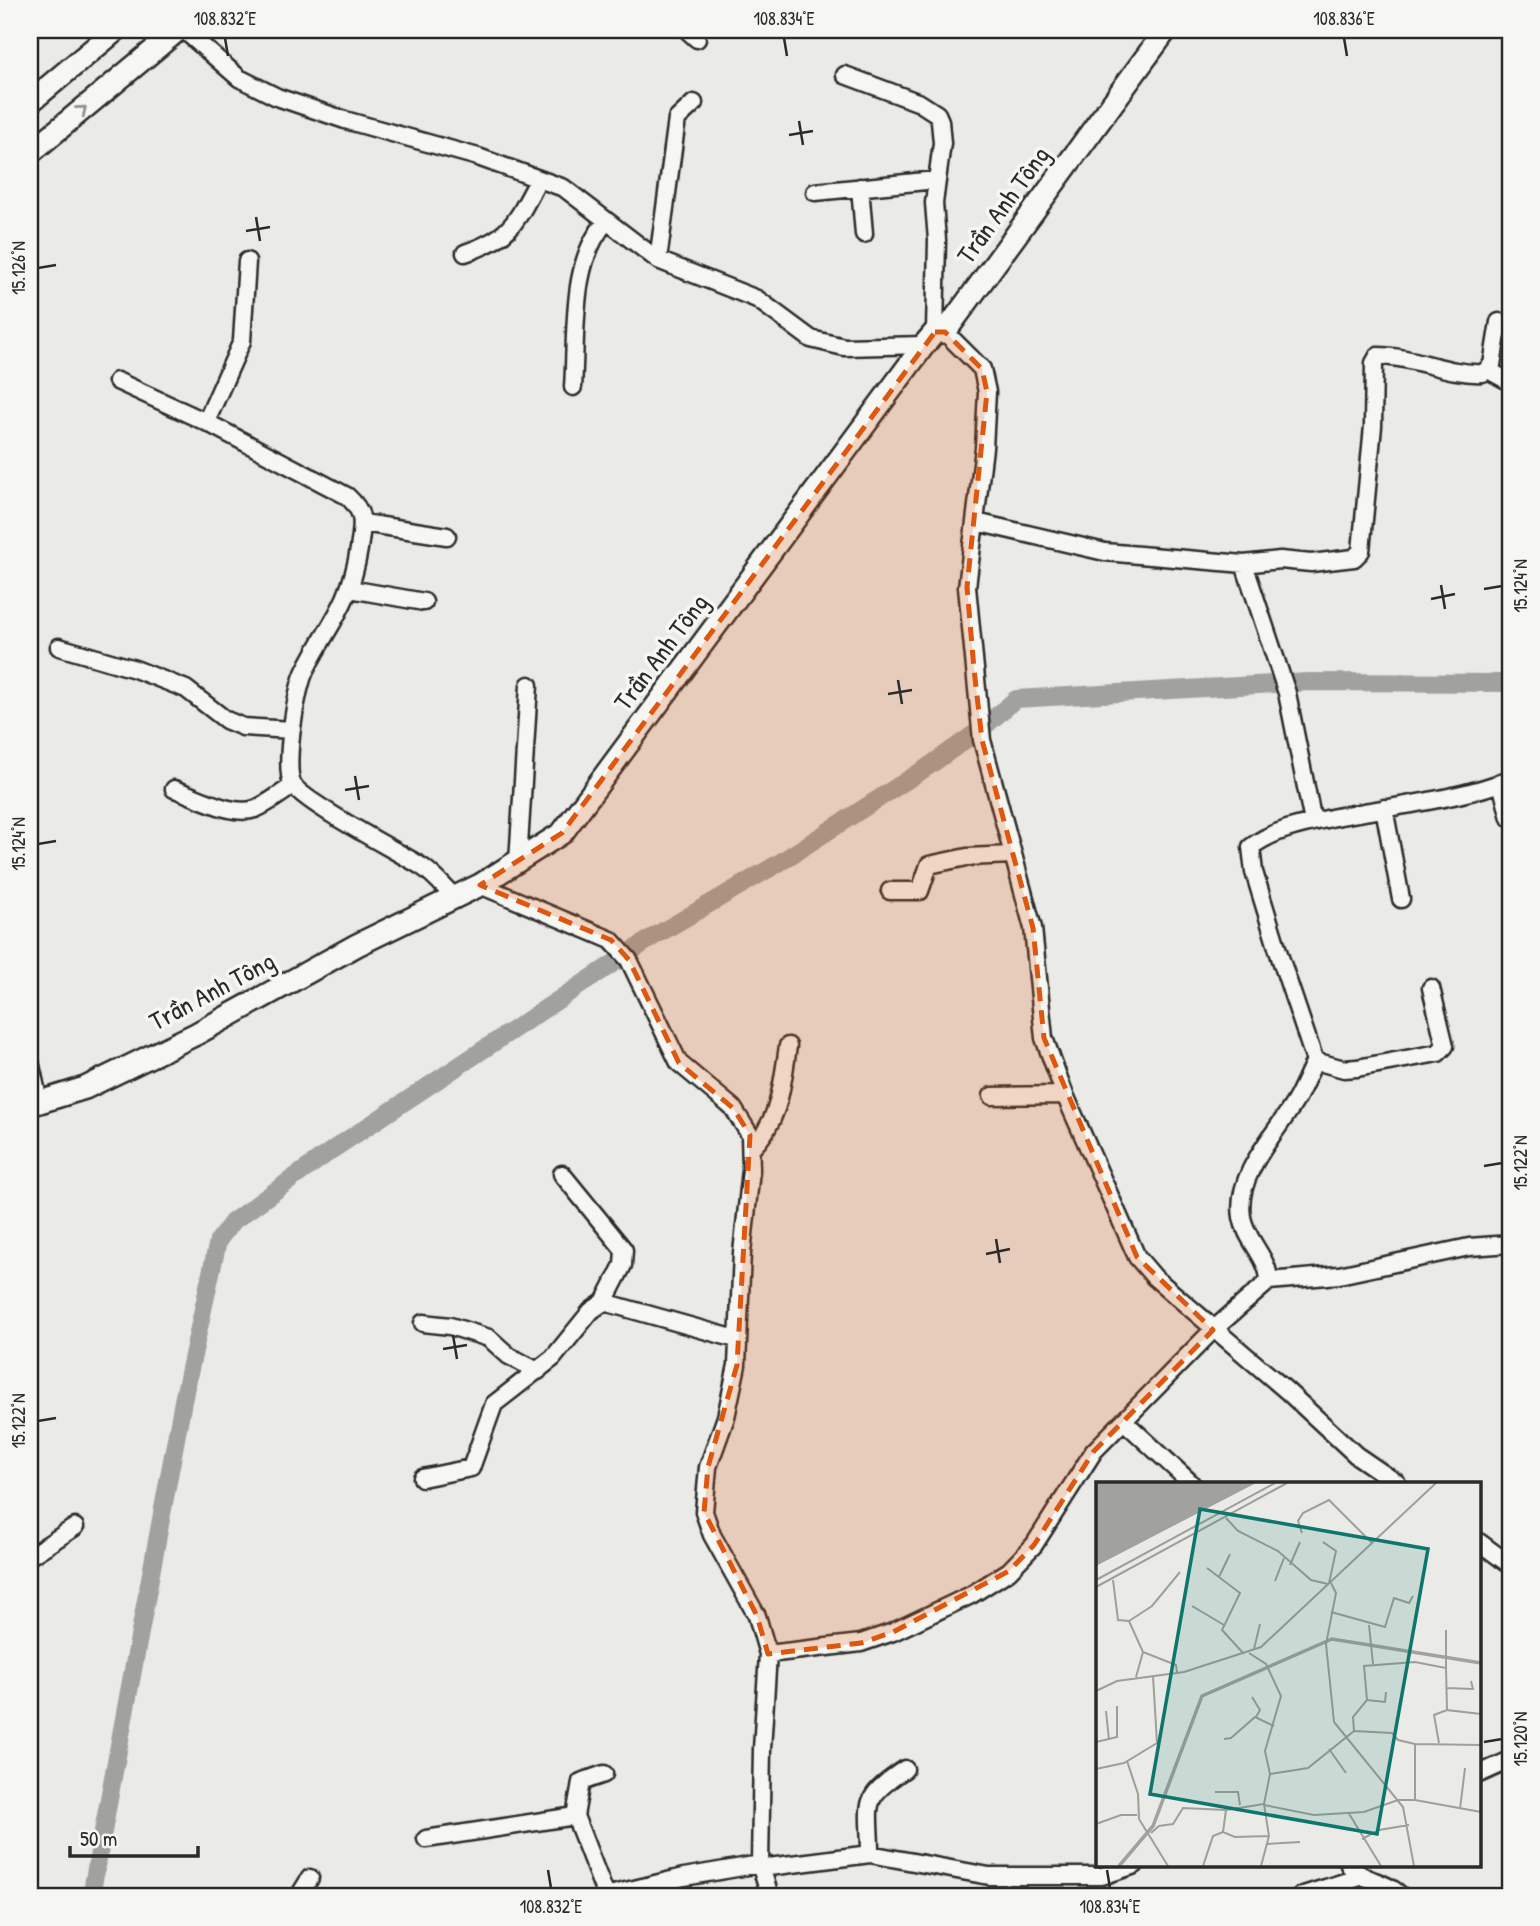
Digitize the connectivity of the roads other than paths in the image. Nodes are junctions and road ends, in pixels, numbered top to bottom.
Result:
1 (116, 30) edge
2 (178, 30) edge
3 (184, 30) edge
4 (1166, 30) edge
5 (845, 75) dead end
6 (30, 102) edge
7 (694, 103) dead end
8 (30, 153) edge
9 (539, 179) junction
10 (936, 180) junction
11 (860, 187) junction
12 (815, 192) dead end
13 (607, 221) junction
14 (863, 234) dead end
15 (465, 253) dead end
16 (658, 260) junction
17 (247, 261) dead end
18 (1499, 322) dead end
19 (935, 336) junction
20 (1488, 370) junction
21 (117, 381) dead end
22 (1510, 382) edge
23 (573, 387) dead end
24 (206, 422) junction
25 (976, 522) junction
26 (363, 523) junction
27 (447, 536) dead end
28 (1244, 564) junction
29 (350, 589) junction
30 (424, 602) dead end
31 (59, 647) dead end
32 (529, 685) dead end
33 (292, 730) junction
34 (1506, 781) edge
35 (293, 786) junction
36 (174, 789) dead end
37 (1384, 808) junction
38 (1510, 818) edge
39 (1313, 822) junction
40 (1012, 855) junction
41 (518, 862) junction
42 (481, 885) junction
43 (890, 891) dead end
44 (456, 899) junction
45 (1401, 899) dead end
46 (1431, 988) dead end
47 (789, 1046) dead end
48 (30, 1061) edge
49 (1315, 1061) junction
50 (1065, 1095) junction
51 (992, 1096) dead end
52 (34, 1104) edge
53 (751, 1149) junction
54 (562, 1174) dead end
55 (1510, 1244) edge
56 (1269, 1281) junction
57 (604, 1302) junction
58 (423, 1322) dead end
59 (1213, 1330) junction
60 (736, 1339) junction
61 (538, 1371) junction
62 (1125, 1422) junction
63 (422, 1478) dead end
64 (1190, 1482) edge
65 (1396, 1482) edge
66 (75, 1527) dead end
67 (1480, 1543) edge
68 (30, 1556) edge
69 (1510, 1565) edge
70 (768, 1654) junction
71 (1510, 1760) edge
72 (905, 1769) dead end
73 (604, 1774) dead end
74 (1480, 1774) edge
75 (575, 1816) junction
76 (426, 1839) dead end
77 (870, 1854) junction
78 (761, 1866) junction
79 (1129, 1867) edge
80 (1352, 1867) edge
81 (1363, 1875) junction
82 (310, 1878) dead end
83 (299, 1896) edge
84 (605, 1896) edge
85 (770, 1896) edge
86 (1300, 1896) edge
87 (1401, 1896) edge

1 - 6 street
8 -> 2 street
3 - 9 street
4 - 19 street, Trần Anh Tông
5 - 10 street
7 - 16 street
9 - 13 street
9 - 15 street
10 - 11 street
10 - 19 street
11 - 12 street
11 - 14 street
13 - 16 street
13 - 23 street
16 - 19 street
17 - 24 street
18 - 20 street
19 - 25 street
19 - 41 street, Trần Anh Tông
20 - 22 street
20 - 28 street
21 - 24 street
24 - 26 street
25 - 28 street
25 - 40 street
26 - 27 street
26 - 29 street
28 - 39 street
29 - 30 street
29 - 33 street
31 - 33 street
32 - 41 street
33 - 35 street
34 - 37 street
34 - 38 street
35 - 36 street
35 - 44 street
37 - 39 street
37 - 45 street
39 - 49 street
40 - 43 street
40 - 50 street
41 - 42 street, Trần Anh Tông
42 - 44 street, Trần Anh Tông
42 - 53 street
44 - 52 street, Trần Anh Tông
46 - 49 street
47 - 53 street
48 - 52 street
49 - 56 street
50 - 51 street
50 - 59 street
53 - 60 street
54 - 57 street
55 - 56 street
56 - 59 street
57 - 60 street
57 - 61 street
58 - 61 street
59 - 62 street
59 - 65 street
60 - 70 street
61 - 63 street
62 - 64 street
62 - 70 street
66 - 68 street
67 - 69 street
70 - 78 street
71 - 74 street
72 - 77 street
73 - 75 street
75 - 76 street
75 - 84 street
77 - 78 street
77 - 79 street
78 - 84 street
78 - 85 street
80 - 81 street
81 - 86 street
81 - 87 street
82 - 83 street

